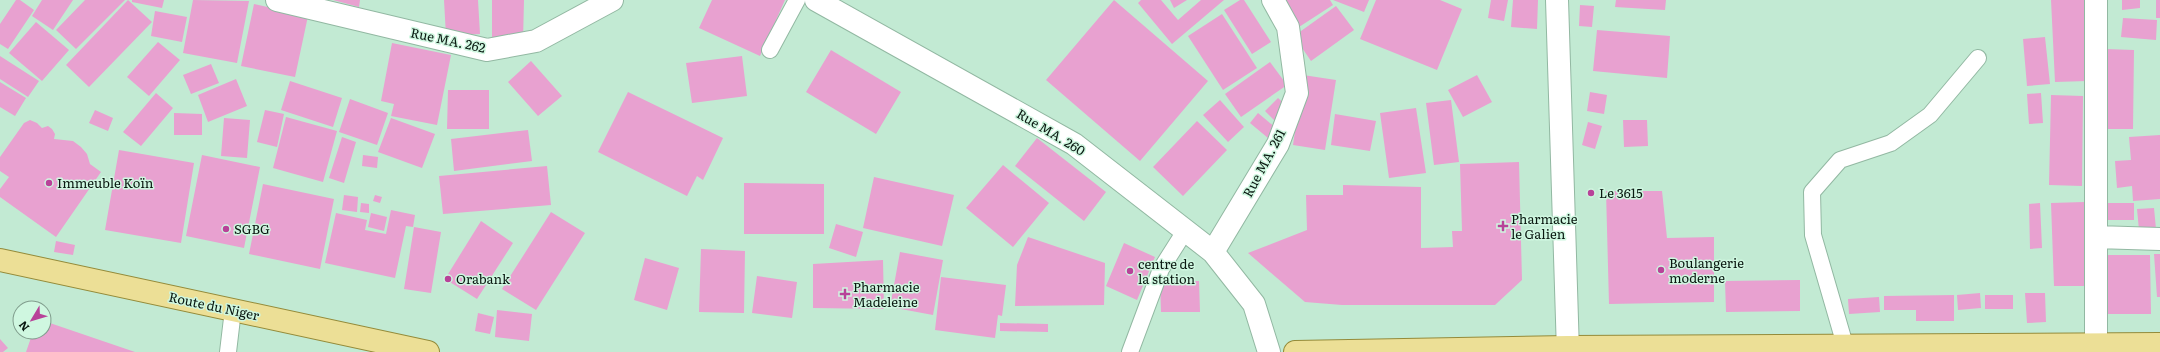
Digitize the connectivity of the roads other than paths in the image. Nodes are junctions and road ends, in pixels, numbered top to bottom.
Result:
1 (277, 0) edge
2 (612, 0) edge
3 (797, 0) edge
4 (816, 0) edge
5 (1273, 0) edge
6 (1557, 0) edge
7 (2096, 0) edge
8 (770, 50) dead end
9 (1978, 58) dead end
10 (1185, 231) junction
11 (2096, 237) junction
12 (2160, 239) edge
13 (1213, 252) junction
14 (0, 260) edge
15 (233, 310) junction
16 (2160, 344) edge
17 (1845, 345) junction
18 (2096, 345) junction
19 (1868, 348) edge
20 (1568, 349) edge
21 (228, 352) edge
22 (428, 352) edge
23 (1130, 352) edge
24 (1269, 352) edge
25 (1295, 352) edge

1 - 2 street, Rue MA. 262
3 - 8 lane
4 - 10 street, Rue MA. 260
5 - 13 street, Rue MA. 261
6 - 20 street
7 - 11 street
9 - 17 lane
10 - 13 street, Rue MA. 260
10 - 23 lane
11 - 12 street
11 - 18 street
13 - 24 street, Rue MA. 260
14 - 15 main road, Route du Niger
15 - 21 lane
15 - 22 main road, Route du Niger
16 - 18 main road
17 - 19 main road
17 - 20 main road
18 - 19 main road
20 - 25 main road

